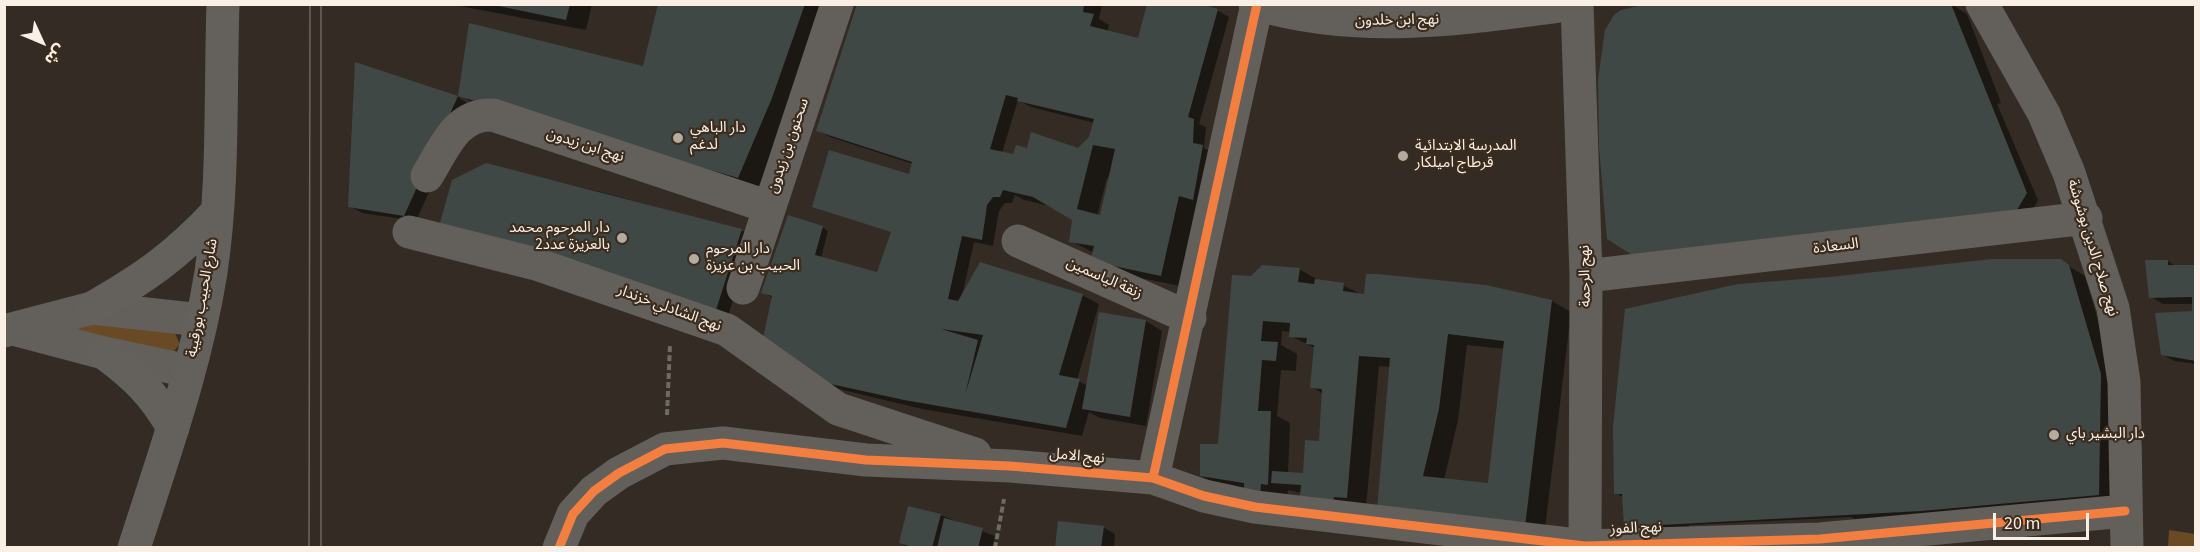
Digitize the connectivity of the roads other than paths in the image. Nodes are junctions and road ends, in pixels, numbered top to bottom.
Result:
1 (223, 4) edge
2 (837, 4) edge
3 (1577, 4) edge
4 (1982, 4) edge
5 (1256, 5) edge
6 (428, 176) dead end
7 (769, 207) junction
8 (217, 212) junction
9 (2086, 218) junction
10 (409, 232) dead end
11 (1018, 241) dead end
12 (1586, 276) junction
13 (743, 288) dead end
14 (92, 308) junction
15 (1190, 318) junction
16 (201, 320) junction
17 (11, 330) edge
18 (104, 353) junction
19 (189, 370) junction
20 (174, 428) junction
21 (1010, 466) junction
22 (1153, 478) junction
23 (2125, 511) junction
24 (1820, 543) edge
25 (1585, 547) edge
26 (134, 548) edge
27 (560, 548) edge
28 (2127, 548) edge

1 - 8 main road, شارع الحبيب بورقيبة
2 - 7 street, سحنون بن زيدون
3 - 5 street, نهج ابن خلدون
3 - 12 street, نهج الرحمة
4 - 9 street, نهج صلاح الدين بوشوشة
5 - 15 street
6 - 7 street, نهج ابن زيدون
7 - 13 street, سحنون بن زيدون
8 - 14 main road
8 - 16 main road, شارع الحبيب بورقيبة
9 - 12 street, السعادة
9 - 23 street, نهج صلاح الدين بوشوشة
10 - 21 street, نهج الشادلي خزندار
11 - 15 street, زنقة الياسمين
12 - 25 street, نهج الرحمة
14 - 16 street
14 - 17 street
15 - 22 street
16 - 19 main road, شارع الحبيب بورقيبة
17 - 18 street
18 - 19 street
18 - 20 main road
19 - 20 main road, شارع الحبيب بورقيبة
20 - 26 main road, شارع الحبيب بورقيبة
21 - 22 street, نهج الامل
21 - 27 street, نهج الامل
22 - 25 street, نهج الفوز
23 - 24 street, نهج الفوز
23 - 28 street, نهج صلاح الدين بوشوشة
24 - 25 street, نهج الفوز

